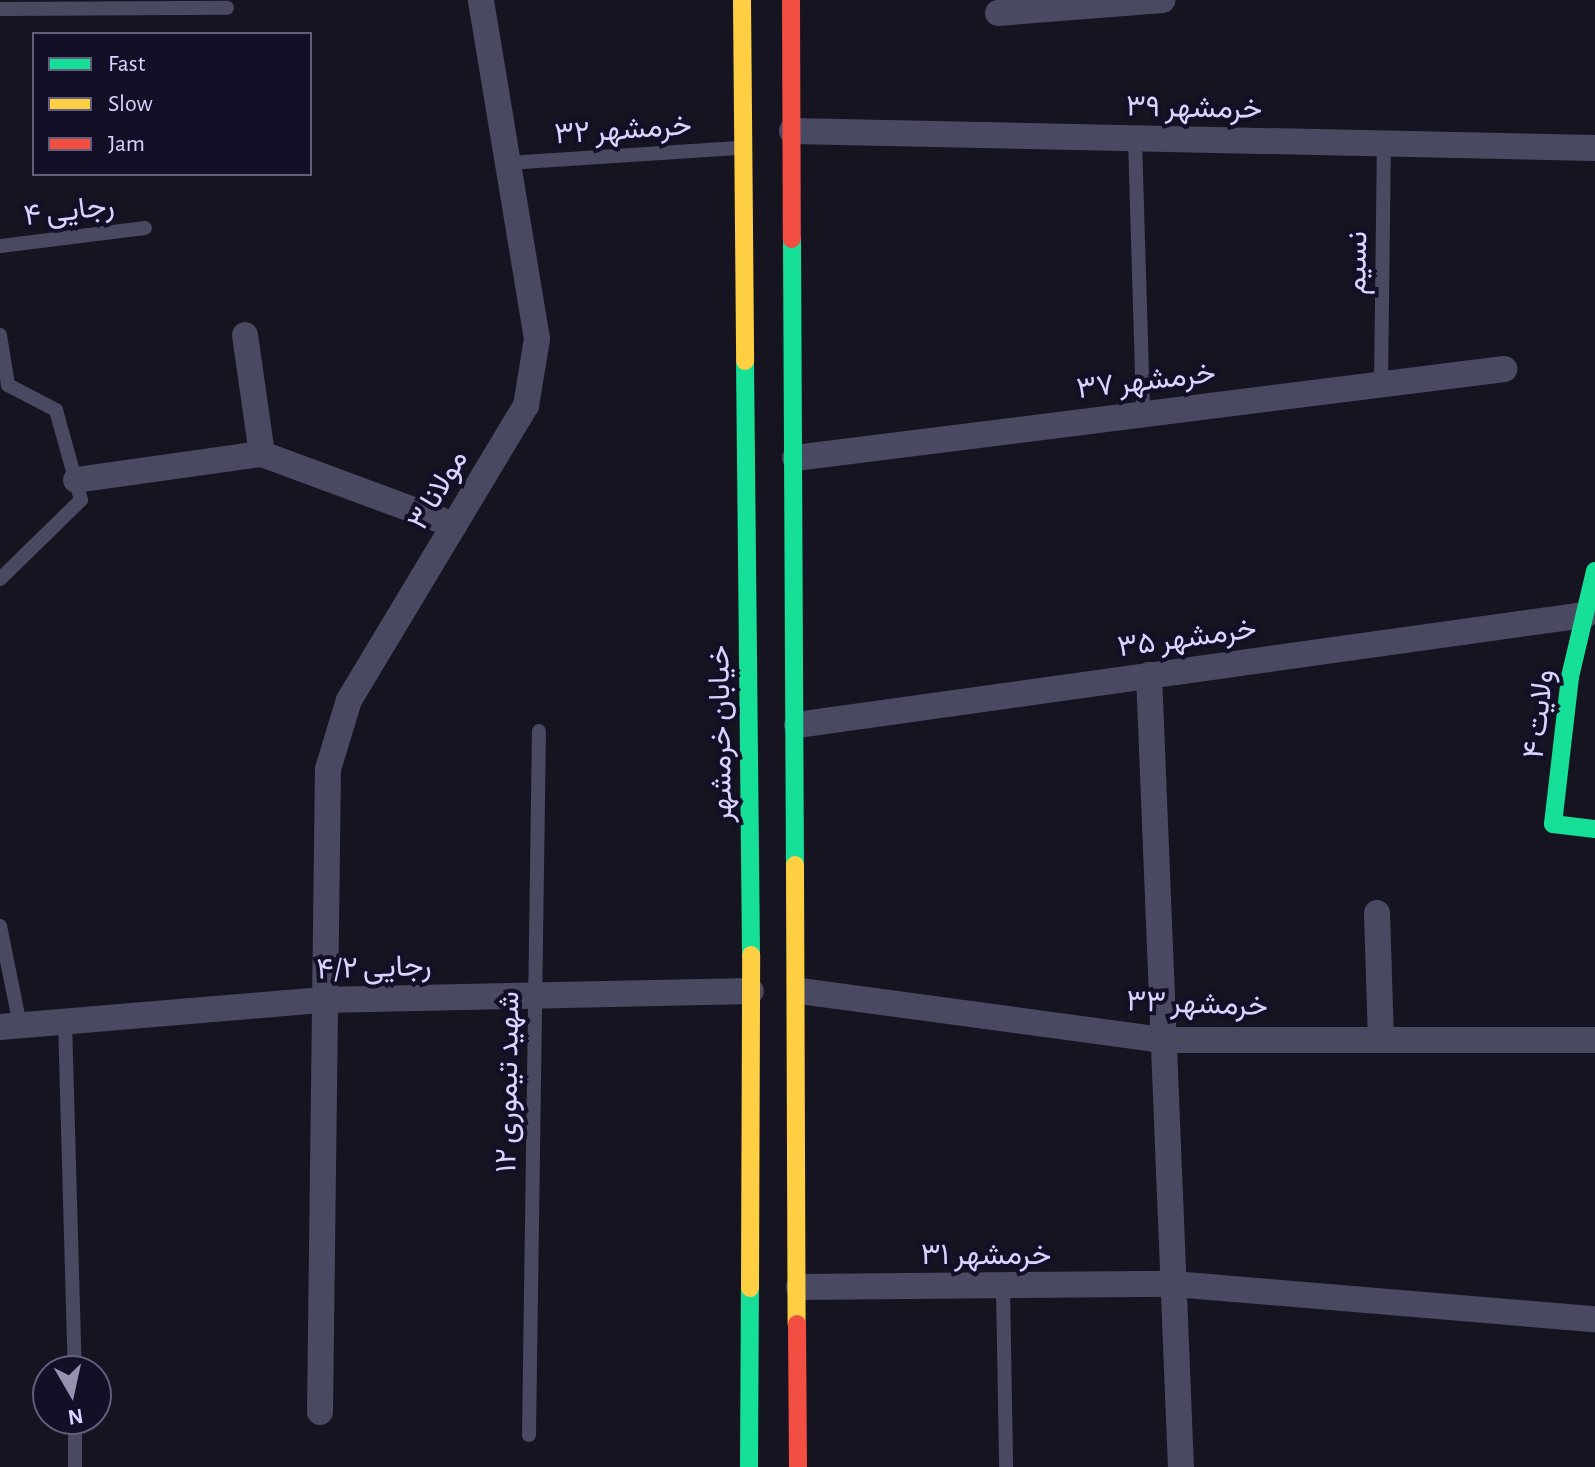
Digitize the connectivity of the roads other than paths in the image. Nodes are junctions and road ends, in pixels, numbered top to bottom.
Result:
1 (481, 0) edge
2 (742, 0) edge
3 (791, 0) edge
4 (1162, 0) edge
5 (1069, 4) edge
6 (227, 8) dead end
7 (0, 9) edge
8 (998, 13) dead end
9 (792, 131) junction
10 (1135, 139) junction
11 (1384, 143) junction
12 (743, 148) junction
13 (1595, 148) edge
14 (507, 163) junction
15 (145, 228) dead end
16 (0, 246) edge
17 (0, 335) edge
18 (245, 335) dead end
19 (1504, 369) dead end
20 (1381, 384) junction
21 (1143, 413) junction
22 (262, 454) junction
23 (795, 458) junction
24 (76, 480) junction
25 (454, 525) junction
26 (1595, 571) edge
27 (0, 579) edge
28 (1585, 615) junction
29 (1149, 675) junction
30 (797, 725) junction
31 (539, 731) dead end
32 (1595, 829) edge
33 (1377, 913) dead end
34 (0, 926) edge
35 (751, 991) junction
36 (800, 991) junction
37 (535, 996) junction
38 (323, 1000) junction
39 (65, 1021) junction
40 (10, 1026) edge
41 (1164, 1040) junction
42 (1381, 1040) junction
43 (1595, 1040) edge
44 (1174, 1284) junction
45 (799, 1287) junction
46 (1003, 1288) junction
47 (1595, 1319) edge
48 (75, 1355) edge
49 (320, 1412) dead end
50 (75, 1435) edge
51 (529, 1435) dead end
52 (75, 1467) edge
53 (749, 1467) edge
54 (798, 1467) edge
55 (1006, 1467) edge
56 (1181, 1467) edge

1 - 14 street, مولانا ۳
2 - 12 main road, خیابان خرمشهر
3 - 9 main road
4 - 5 street
5 - 8 street
6 - 7 lane
9 - 10 street, خرمشهر ۳۹
9 - 23 main road
10 - 11 street, خرمشهر ۳۹
10 - 21 lane
11 - 13 street, خرمشهر ۳۹
11 - 20 lane, نسیم
12 - 14 lane, خرمشهر ۳۲
12 - 35 main road, خیابان خرمشهر
14 - 25 street, مولانا ۳
15 - 16 lane, رجایی ۴
17 - 24 lane
18 - 22 street
19 - 20 street, خرمشهر ۳۷
20 - 21 street, خرمشهر ۳۷
21 - 23 street, خرمشهر ۳۷
22 - 24 street
22 - 25 street
23 - 30 main road
24 - 27 lane
25 - 38 street, مولانا ۳
26 - 28 main road, ولایت ۴
28 - 29 street, خرمشهر ۳۵
28 - 32 main road, ولایت ۴
29 - 30 street, خرمشهر ۳۵
29 - 41 street
30 - 36 main road
31 - 37 lane, شهید تیموری ۱۲
33 - 42 street
34 - 40 lane
35 - 37 street, رجایی ۴/۲
35 - 53 main road, خیابان خرمشهر
36 - 41 street, خرمشهر ۳۳
36 - 45 main road
37 - 38 street, رجایی ۴/۲
37 - 51 lane, شهید تیموری ۱۲
38 - 39 street, رجایی ۴/۲
38 - 49 street, مولانا ۳
39 - 40 street, رجایی ۴/۲
39 - 48 lane
41 - 42 street, خرمشهر ۳۳
41 - 44 street
42 - 43 street, خرمشهر ۳۳
44 - 46 street, خرمشهر ۳۱
44 - 47 street, خرمشهر ۳۱
44 - 56 street
45 - 46 street, خرمشهر ۳۱
45 - 54 main road
46 - 55 lane
50 - 52 lane

